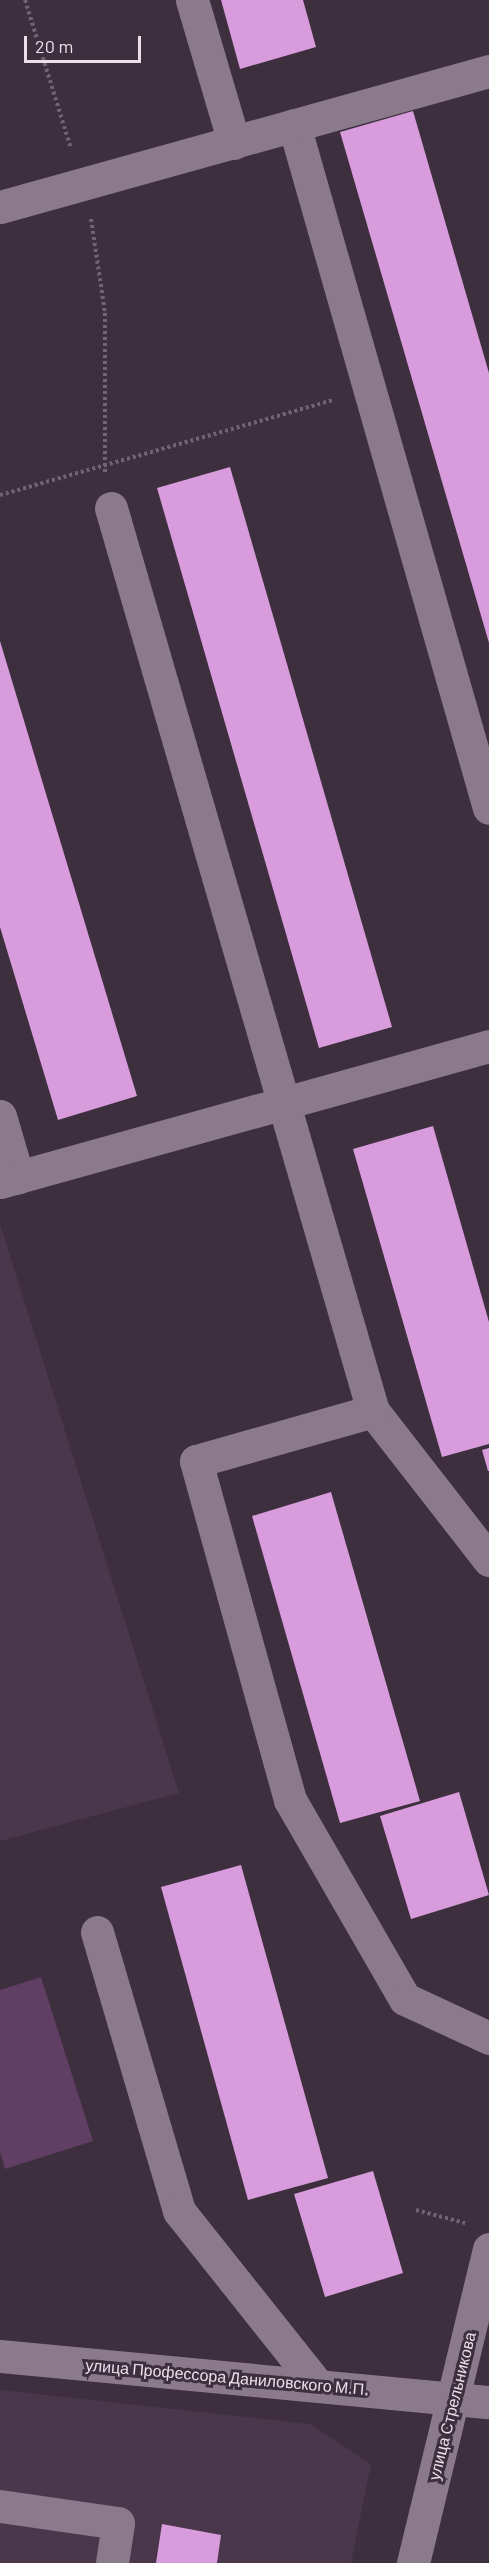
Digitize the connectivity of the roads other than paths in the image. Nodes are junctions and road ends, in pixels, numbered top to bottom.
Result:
1 (192, 0) edge
2 (489, 71) edge
3 (294, 125) junction
4 (234, 143) junction
5 (0, 207) edge
6 (111, 508) road end
7 (489, 808) edge
8 (489, 1046) edge
9 (284, 1102) junction
10 (0, 1116) edge
11 (9, 1179) edge
12 (373, 1411) junction
13 (489, 1560) edge
14 (97, 1932) dead end
15 (489, 2038) edge
16 (484, 2238) edge
17 (0, 2356) edge
18 (318, 2386) junction
19 (454, 2399) junction
20 (489, 2402) edge
21 (0, 2506) edge
22 (112, 2563) edge
23 (413, 2563) edge

1 - 4 street
2 - 3 street
3 - 4 street
3 - 7 street
4 - 5 street
6 - 9 street
8 - 9 street
9 - 11 street
9 - 12 street
10 - 11 street
12 - 13 street
12 - 15 street
14 - 18 street
16 - 19 street, улица Стрельникова
17 - 18 street, улица Профессора Даниловского М.П.
18 - 19 street, улица Профессора Даниловского М.П.
19 - 20 street, улица Профессора Даниловского М.П.
19 - 23 street, улица Стрельникова
21 - 22 street

